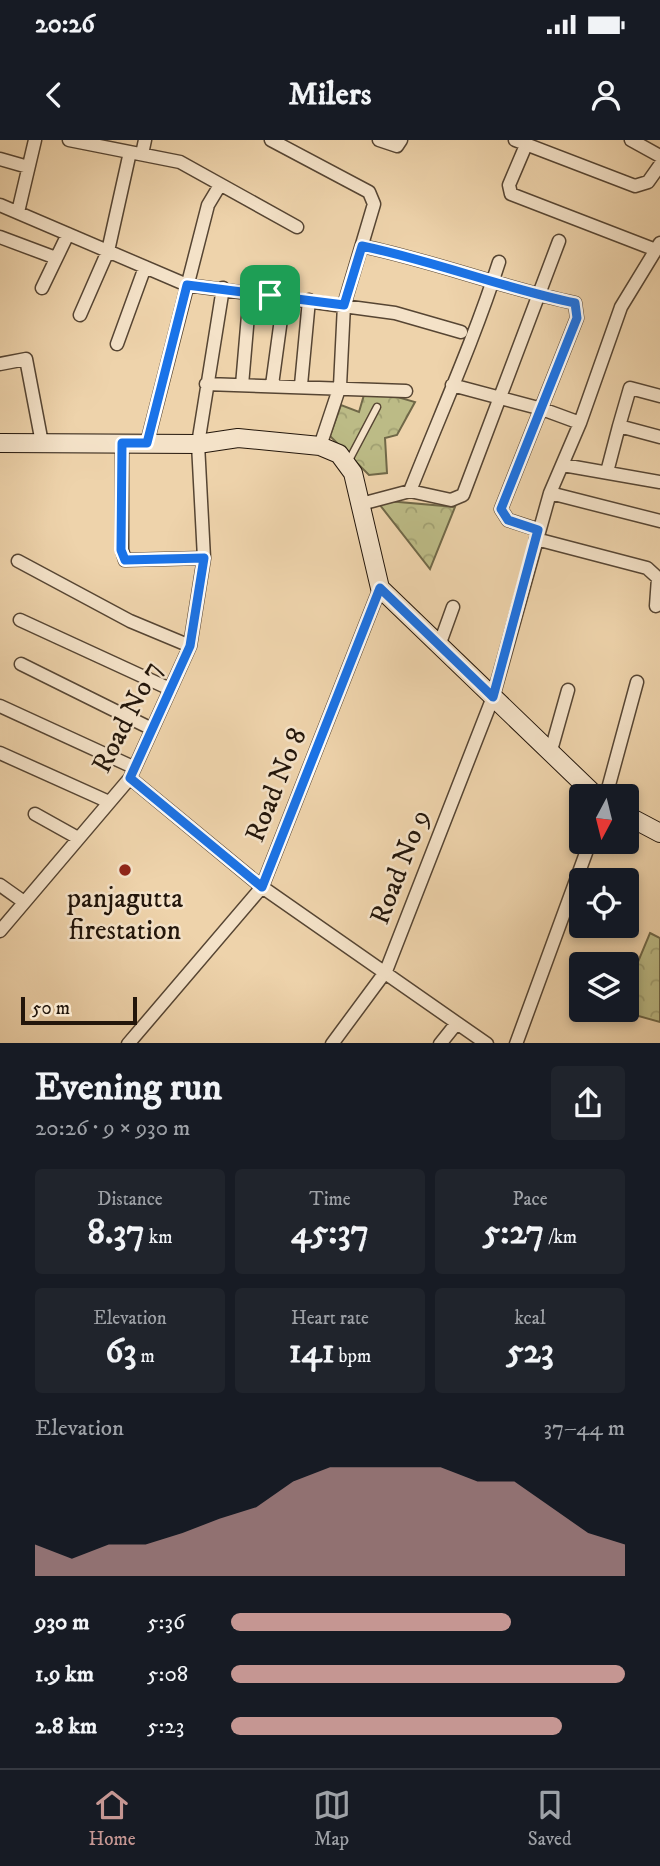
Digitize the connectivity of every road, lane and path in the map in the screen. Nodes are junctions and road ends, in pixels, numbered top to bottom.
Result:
1 (35, 140) edge
2 (69, 140) edge
3 (145, 140) edge
4 (271, 140) edge
5 (379, 140) edge
6 (401, 140) edge
7 (631, 140) edge
8 (520, 142) edge
9 (136, 153) junction
10 (660, 156) edge
11 (0, 159) edge
12 (660, 165) edge
13 (28, 167) junction
14 (220, 185) junction
15 (0, 205) edge
16 (18, 212) junction
17 (297, 227) dead end
18 (68, 234) junction
19 (0, 237) edge
20 (559, 241) dead end
21 (362, 246) junction
22 (658, 247) edge
23 (108, 251) junction
24 (56, 258) junction
25 (499, 262) dead end
26 (145, 267) junction
27 (492, 284) junction
28 (187, 285) junction
29 (42, 288) dead end
30 (223, 288) junction
31 (250, 292) junction
32 (284, 296) junction
33 (539, 296) junction
34 (309, 300) junction
35 (344, 305) junction
36 (80, 315) dead end
37 (461, 332) dead end
38 (117, 344) dead end
39 (0, 364) edge
40 (206, 384) junction
41 (242, 385) junction
42 (272, 385) junction
43 (301, 385) junction
44 (452, 385) junction
45 (340, 386) junction
46 (406, 391) dead end
47 (660, 396) edge
48 (498, 398) junction
49 (377, 407) dead end
50 (542, 409) junction
51 (580, 423) junction
52 (619, 426) junction
53 (660, 437) edge
54 (0, 443) edge
55 (42, 443) junction
56 (122, 443) junction
57 (147, 443) junction
58 (198, 444) junction
59 (320, 446) junction
60 (346, 465) junction
61 (563, 465) junction
62 (607, 472) junction
63 (660, 482) edge
64 (410, 491) junction
65 (550, 493) junction
66 (361, 504) junction
67 (660, 521) edge
68 (537, 535) junction
69 (204, 558) junction
70 (18, 561) dead end
71 (380, 588) junction
72 (656, 606) dead end
73 (453, 607) dead end
74 (20, 620) dead end
75 (440, 643) junction
76 (190, 646) junction
77 (21, 664) dead end
78 (637, 682) dead end
79 (170, 689) junction
80 (568, 690) dead end
81 (493, 697) junction
82 (0, 706) edge
83 (152, 729) junction
84 (0, 753) edge
85 (550, 754) junction
86 (132, 773) junction
87 (583, 784) edge
88 (609, 784) edge
89 (109, 802) junction
90 (35, 814) dead end
91 (639, 822) edge
92 (660, 833) edge
93 (78, 838) junction
94 (586, 854) edge
95 (0, 885) edge
96 (262, 887) junction
97 (24, 902) junction
98 (1, 927) edge
99 (386, 971) junction
100 (456, 1024) junction
101 (129, 1043) edge
102 (333, 1043) edge
103 (441, 1043) edge
104 (485, 1043) edge
105 (516, 1043) edge

1 - 13 street
2 - 9 street
3 - 9 street
4 - 21 street
5 - 6 street
7 - 10 street
8 - 12 street
8 - 22 street
9 - 14 street
9 - 23 street
11 - 13 street
13 - 16 street
14 - 17 street
14 - 28 street
15 - 16 street
16 - 18 street
18 - 23 street
18 - 24 street
19 - 24 street
20 - 33 street
21 - 27 street
21 - 35 street
22 - 51 street, Road No 9
23 - 26 street
23 - 36 street
24 - 29 street
25 - 27 street
26 - 28 street
26 - 38 street
27 - 33 street
27 - 44 street
28 - 30 street
28 - 57 street
30 - 31 street
30 - 40 street, Road No 7
31 - 32 street
31 - 41 street
32 - 34 street
32 - 42 street
33 - 48 street
33 - 50 street
34 - 35 street
34 - 43 street
35 - 37 street
35 - 45 street
39 - 55 street
40 - 41 street
40 - 58 street, Road No 7
41 - 42 street
42 - 43 street
43 - 45 street
44 - 48 street
44 - 64 street
45 - 46 street
45 - 59 street
47 - 52 street
48 - 50 street
48 - 64 street
49 - 60 lane
50 - 51 street
50 - 68 street
51 - 61 street, Road No 9
52 - 53 street
52 - 62 street
54 - 55 street
55 - 56 street
56 - 57 street
56 - 69 street
57 - 58 street
58 - 59 street
58 - 69 street, Road No 7
59 - 60 street
60 - 66 street
61 - 62 street
61 - 65 street, Road No 9
62 - 63 street
64 - 66 street
65 - 67 street
65 - 68 street, Road No 9
66 - 71 street
68 - 72 street
68 - 81 street, Road No 9
69 - 76 street, Road No 7
70 - 76 street
71 - 75 street
71 - 96 street, Road No 8
73 - 75 street
74 - 79 street
75 - 81 street
76 - 79 street, Road No 7
77 - 83 street
78 - 88 street
79 - 83 street, Road No 7
80 - 85 street
81 - 85 street
81 - 99 street, Road No 9
82 - 86 street
83 - 86 street, Road No 7
84 - 89 street
85 - 87 street
86 - 89 street, Road No 7
86 - 96 street
89 - 93 street, Road No 7
90 - 93 street
91 - 92 street
93 - 97 street, Road No 7
94 - 105 street
95 - 97 street
96 - 99 street
96 - 101 street, Road No 8
97 - 98 street, Road No 7
99 - 100 street
99 - 102 street, Road No 9
100 - 103 street
100 - 104 street

